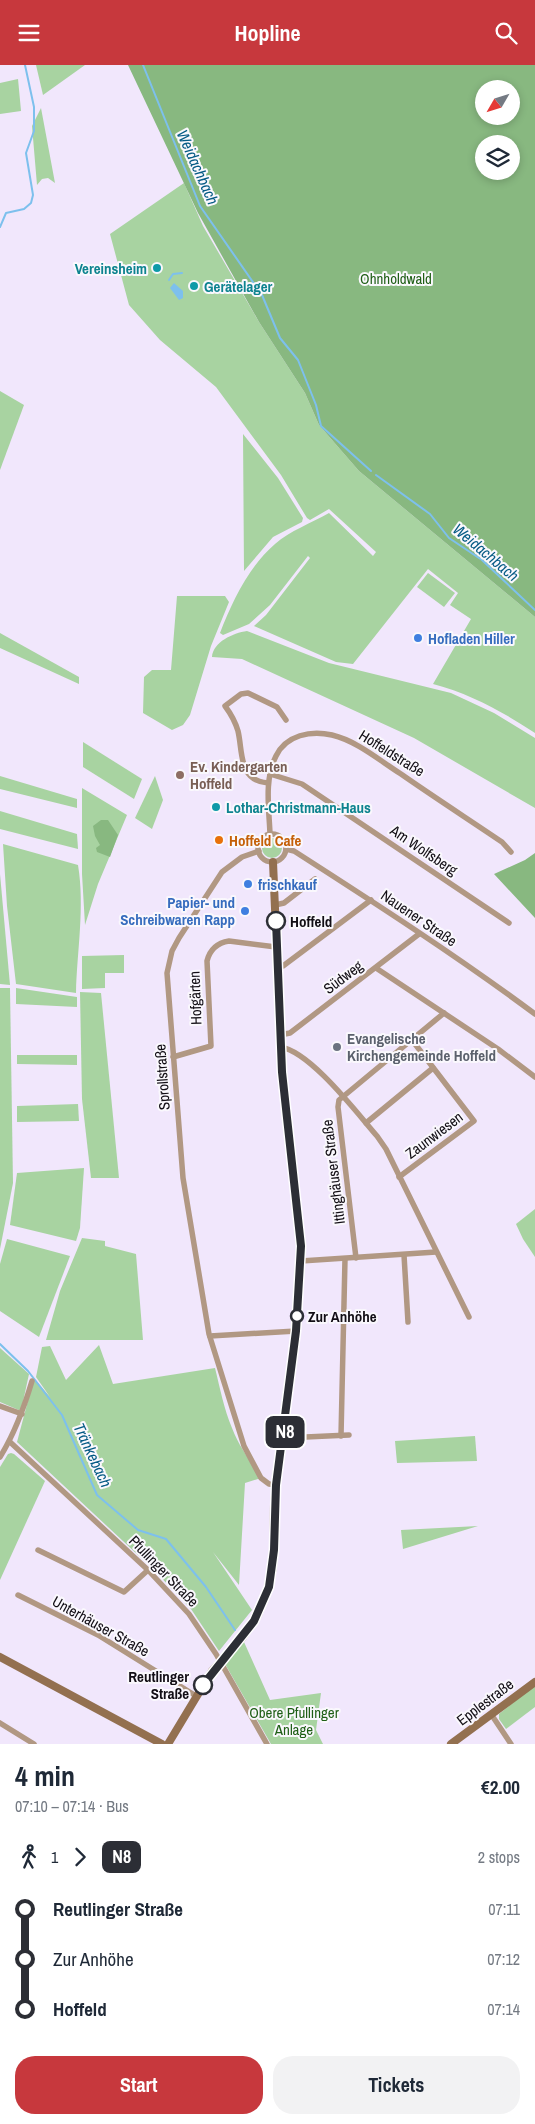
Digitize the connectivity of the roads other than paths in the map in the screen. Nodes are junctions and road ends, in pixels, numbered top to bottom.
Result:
1 (286, 720) dead end
2 (270, 774) junction
3 (268, 783) junction
4 (270, 834) junction
5 (286, 849) junction
6 (259, 851) junction
7 (511, 852) dead end
8 (273, 862) junction
9 (315, 879) dead end
10 (371, 901) junction
11 (275, 905) junction
12 (509, 923) dead end
13 (419, 934) junction
14 (276, 947) junction
15 (277, 968) junction
16 (376, 968) junction
17 (444, 1013) junction
18 (535, 1014) edge
19 (280, 1035) junction
20 (412, 1040) junction
21 (280, 1047) junction
22 (173, 1057) junction
23 (433, 1069) junction
24 (535, 1077) edge
25 (343, 1097) junction
26 (366, 1123) junction
27 (399, 1177) junction
28 (436, 1252) junction
29 (404, 1255) junction
30 (356, 1258) junction
31 (345, 1259) junction
32 (301, 1261) junction
33 (469, 1317) dead end
34 (408, 1322) dead end
35 (296, 1331) junction
36 (210, 1336) junction
37 (32, 1381) dead end
38 (0, 1405) edge
39 (22, 1413) junction
40 (341, 1435) junction
41 (349, 1435) dead end
42 (284, 1438) junction
43 (10, 1442) junction
44 (0, 1457) edge
45 (276, 1485) junction
46 (38, 1550) dead end
47 (148, 1570) junction
48 (18, 1595) dead end
49 (0, 1657) edge
50 (220, 1661) junction
51 (535, 1681) edge
52 (196, 1696) junction
53 (491, 1714) junction
54 (0, 1723) edge
55 (34, 1744) edge
56 (162, 1744) edge
57 (168, 1744) edge
58 (268, 1744) edge
59 (451, 1744) edge
60 (511, 1744) edge

1 - 3 street
2 - 3 street, Hoffeldstraße
2 - 7 street, Hoffeldstraße
2 - 12 street, Am Wolfsberg
3 - 4 street, Hoffeldstraße
4 - 5 street
4 - 6 street
5 - 8 street
5 - 10 street, Nauener Straße
6 - 8 street
6 - 22 street, Sprollstraße
8 - 11 street
9 - 11 street
10 - 13 street, Nauener Straße
10 - 15 street
11 - 14 street
13 - 16 street, Südweg
13 - 18 street, Nauener Straße
14 - 15 street
14 - 22 street, Hofgärten
15 - 19 street
16 - 17 street
16 - 19 street, Südweg
17 - 20 street
17 - 24 street
19 - 21 street
20 - 23 street, Zaunwiesen
20 - 25 street
21 - 25 street, Zaunwiesen
21 - 32 street
22 - 36 street, Sprollstraße
23 - 26 street
23 - 27 street, Zaunwiesen
25 - 26 street, Zaunwiesen
25 - 30 street, Ittinghäuser Straße
26 - 27 street, Zaunwiesen
27 - 28 street, Zaunwiesen
28 - 29 street
28 - 33 street, Zaunwiesen
29 - 30 street
29 - 34 street
30 - 31 street
31 - 32 street
31 - 40 street
32 - 35 street
35 - 36 street
35 - 42 street
36 - 45 street, Sprollstraße
37 - 39 street
38 - 39 street
39 - 43 street
40 - 41 street
40 - 42 street
42 - 45 street
43 - 44 street
43 - 47 street, Pfullinger Straße
45 - 50 street
46 - 47 street
47 - 50 street, Pfullinger Straße
48 - 52 street, Unterhäuser Straße
49 - 56 street
50 - 52 street
50 - 58 street, Pfullinger Straße
51 - 53 street, Epplestraße
52 - 57 street
53 - 59 street, Epplestraße
53 - 60 street
54 - 55 street

